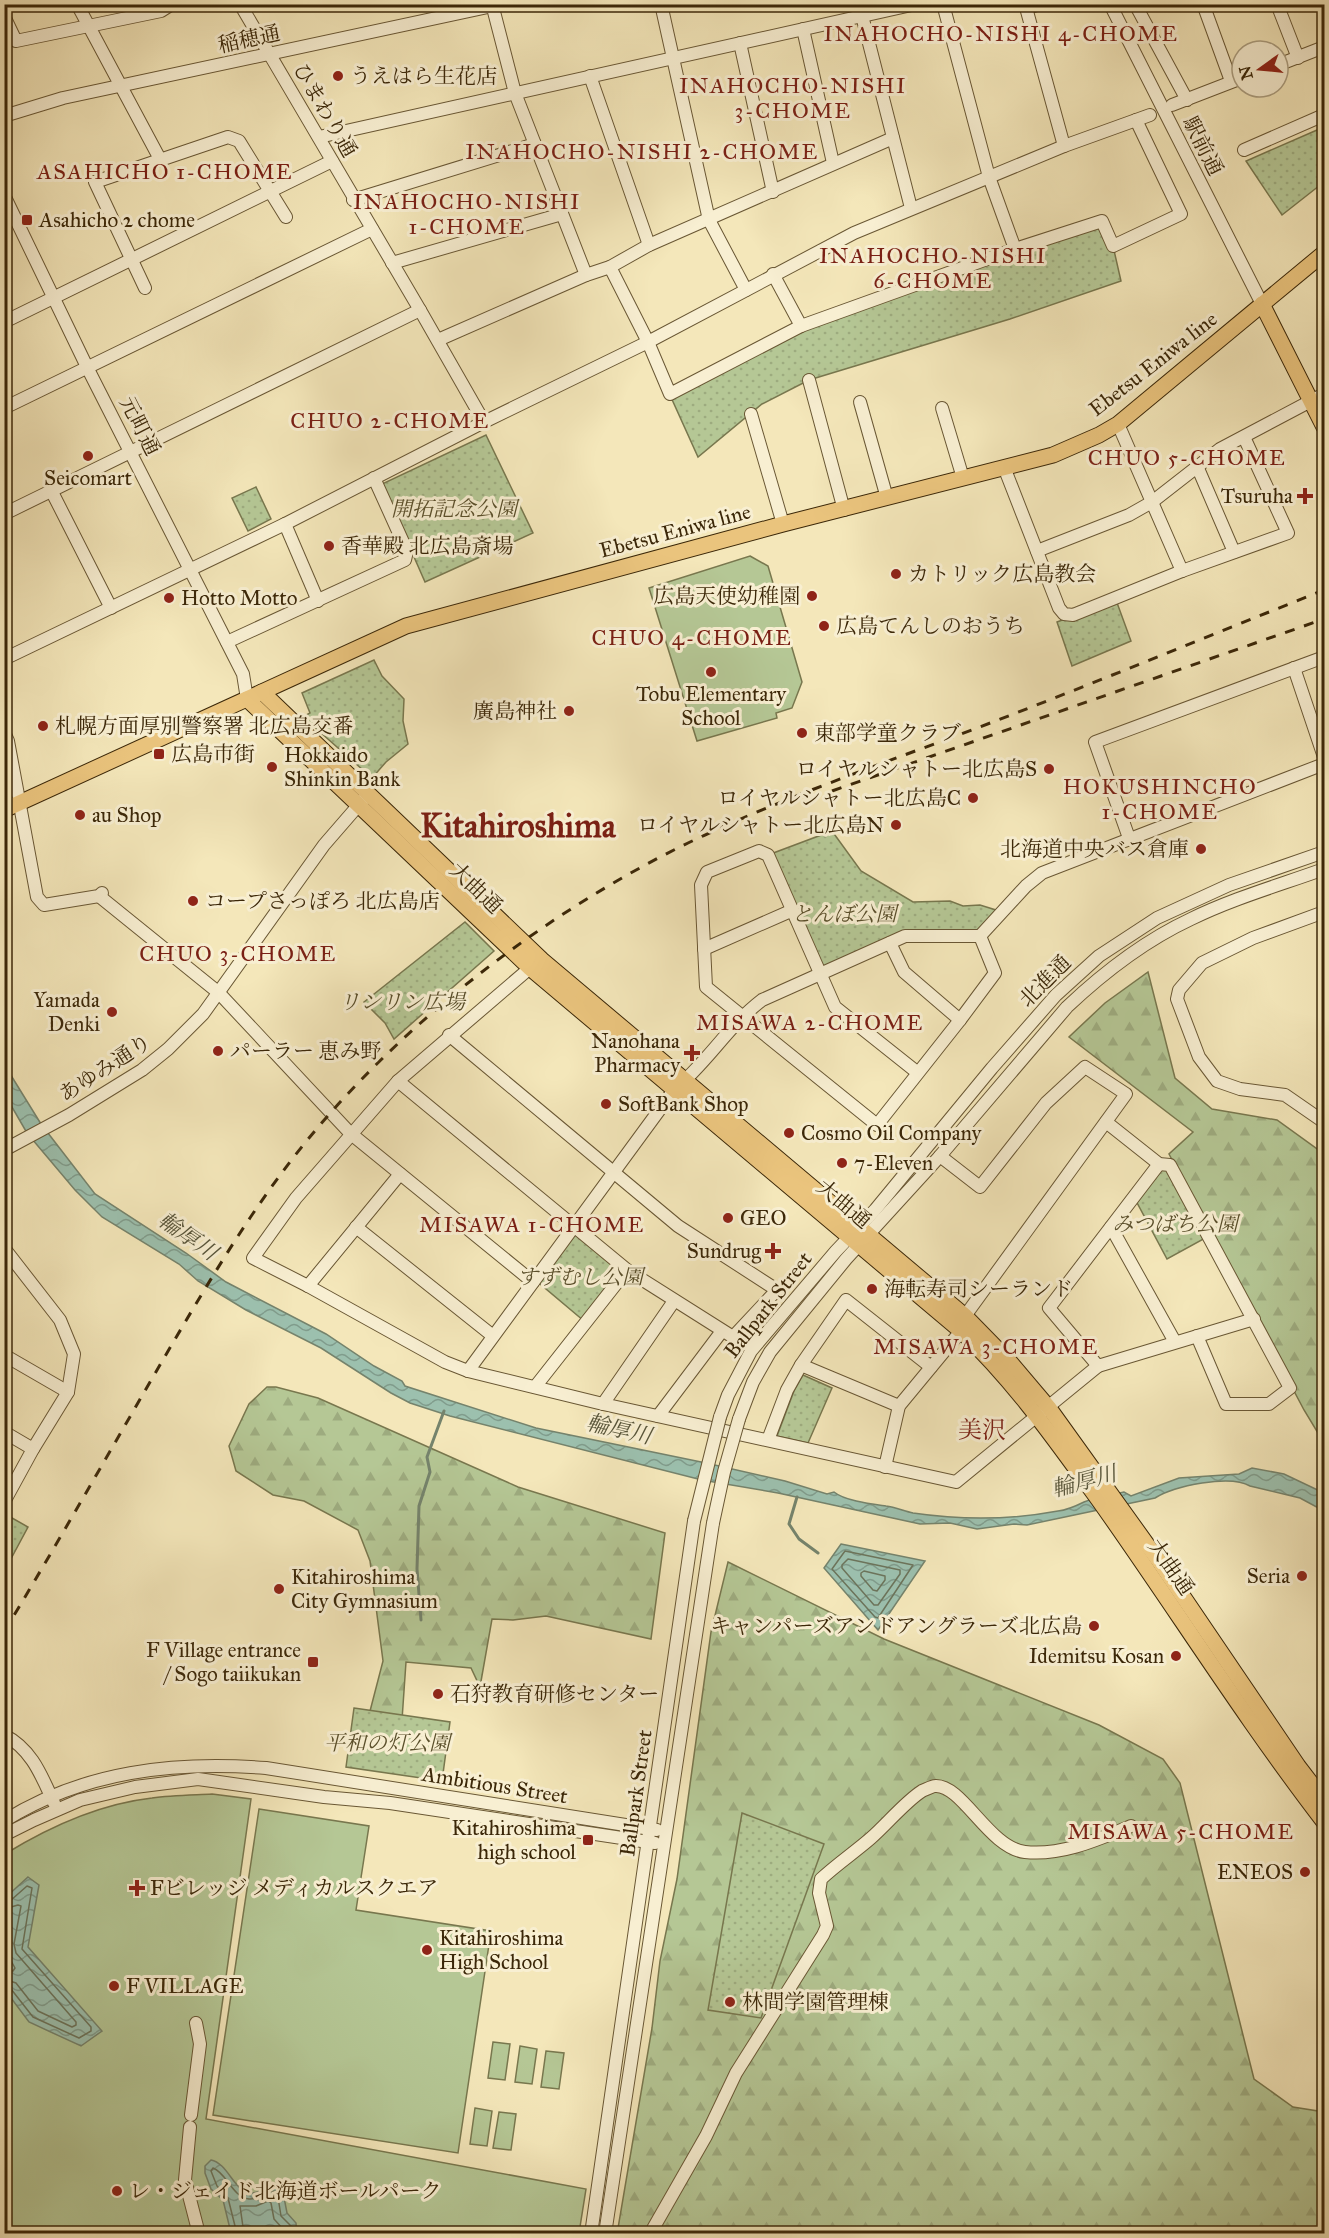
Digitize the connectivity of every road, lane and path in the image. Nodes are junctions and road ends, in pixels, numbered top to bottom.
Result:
1 (77, 4) edge
2 (172, 4) edge
3 (240, 4) edge
4 (661, 4) edge
5 (916, 4) edge
6 (944, 4) edge
7 (1041, 4) edge
8 (1110, 4) edge
9 (1135, 4) edge
10 (1203, 4) edge
11 (1277, 4) edge
12 (496, 5) edge
13 (1026, 6) edge
14 (159, 8) edge
15 (860, 10) edge
16 (4, 16) edge
17 (88, 26) junction
18 (803, 29) junction
19 (740, 43) junction
20 (1324, 47) edge
21 (270, 54) junction
22 (673, 58) junction
23 (1298, 58) junction
24 (1290, 61) edge
25 (1230, 64) edge
26 (590, 76) junction
27 (1230, 83) edge
28 (122, 86) junction
29 (515, 93) junction
30 (1187, 100) junction
31 (1172, 105) dead end
32 (1324, 115) edge
33 (4, 116) edge
34 (1150, 116) dead end
35 (1136, 120) junction
36 (319, 138) junction
37 (893, 138) junction
38 (536, 144) junction
39 (1064, 146) junction
40 (1244, 150) dead end
41 (161, 161) junction
42 (332, 161) junction
43 (833, 163) junction
44 (988, 177) junction
45 (773, 192) junction
46 (271, 193) junction
47 (4, 195) edge
48 (353, 200) junction
49 (911, 208) junction
50 (562, 214) junction
51 (286, 217) dead end
52 (709, 220) junction
53 (372, 229) junction
54 (649, 245) junction
55 (1016, 249) junction
56 (1324, 253) edge
57 (132, 260) junction
58 (392, 263) junction
59 (610, 267) junction
60 (773, 274) junction
61 (586, 275) junction
62 (145, 288) dead end
63 (746, 290) junction
64 (54, 298) junction
65 (1262, 304) junction
66 (420, 310) junction
67 (4, 322) edge
68 (801, 326) junction
69 (438, 340) junction
70 (648, 342) junction
71 (88, 369) junction
72 (809, 380) dead end
73 (1318, 397) edge
74 (860, 402) dead end
75 (4, 408) edge
76 (942, 408) dead end
77 (751, 414) dead end
78 (484, 422) junction
79 (1118, 424) junction
80 (1324, 427) edge
81 (1244, 437) junction
82 (131, 452) junction
83 (1197, 466) junction
84 (1005, 467) junction
85 (374, 478) junction
86 (963, 478) junction
87 (52, 492) junction
88 (887, 498) junction
89 (1152, 502) junction
90 (844, 510) junction
91 (4, 514) edge
92 (285, 524) junction
93 (783, 524) junction
94 (1036, 551) junction
95 (1234, 552) junction
96 (190, 568) junction
97 (1182, 571) junction
98 (318, 600) junction
99 (111, 609) junction
100 (227, 642) junction
101 (1324, 657) edge
102 (4, 659) edge
103 (1293, 668) junction
104 (243, 674) junction
105 (262, 692) junction
106 (247, 699) junction
107 (4, 732) edge
108 (1324, 757) edge
109 (1324, 764) edge
110 (364, 799) junction
111 (19, 803) junction
112 (4, 810) edge
113 (1129, 838) junction
114 (1324, 852) edge
115 (1324, 869) edge
116 (793, 910) junction
117 (1324, 912) edge
118 (980, 936) junction
119 (890, 943) junction
120 (704, 949) junction
121 (530, 968) junction
122 (822, 974) junction
123 (219, 993) junction
124 (742, 1016) junction
125 (960, 1020) junction
126 (449, 1035) junction
127 (918, 1073) junction
128 (686, 1080) junction
129 (398, 1081) junction
130 (674, 1090) junction
131 (1106, 1122) junction
132 (1324, 1122) edge
133 (350, 1133) junction
134 (9, 1147) edge
135 (940, 1156) junction
136 (1159, 1164) junction
137 (613, 1173) junction
138 (400, 1174) junction
139 (574, 1226) junction
140 (356, 1227) junction
141 (1112, 1227) junction
142 (859, 1235) junction
143 (4, 1248) edge
144 (627, 1270) junction
145 (533, 1282) junction
146 (308, 1286) junction
147 (674, 1301) junction
148 (1254, 1318) junction
149 (963, 1323) junction
150 (722, 1331) junction
151 (493, 1336) junction
152 (1197, 1336) junction
153 (1175, 1342) junction
154 (4, 1355) edge
155 (801, 1365) junction
156 (1098, 1366) junction
157 (931, 1367) junction
158 (468, 1371) junction
159 (536, 1387) junction
160 (68, 1392) junction
161 (603, 1404) junction
162 (899, 1406) junction
163 (1043, 1412) junction
164 (658, 1416) junction
165 (4, 1432) edge
166 (768, 1440) junction
167 (33, 1449) junction
168 (885, 1467) junction
169 (4, 1502) edge
170 (1126, 1527) junction
171 (4, 1735) edge
172 (51, 1797) junction
173 (1324, 1800) edge
174 (57, 1809) junction
175 (4, 1821) edge
176 (1324, 1822) edge
177 (1131, 1826) dead end
178 (650, 1829) junction
179 (667, 1831) junction
180 (4, 1835) edge
181 (648, 1842) junction
182 (665, 1844) junction
183 (196, 2023) dead end
184 (199, 2234) edge
185 (591, 2234) edge
186 (605, 2234) edge
187 (650, 2234) edge

1 - 17 street
2 - 14 street
3 - 21 street, ひまわり通
4 - 22 street
5 - 15 street
6 - 44 street
7 - 13 street
8 - 65 street, 駅前通
9 - 30 street
10 - 25 street
11 - 23 street
12 - 21 street, 稲穂通
12 - 29 street
13 - 39 street
14 - 17 street
15 - 18 street
15 - 37 street
16 - 17 street
17 - 28 street
18 - 19 street
18 - 43 street
19 - 22 street
19 - 45 street
20 - 23 street
21 - 28 street, 稲穂通
21 - 36 street, ひまわり通
22 - 26 street
22 - 52 street
23 - 24 street
26 - 29 street
26 - 54 street
27 - 30 street
28 - 33 street, 稲穂通
28 - 41 street
29 - 36 street
29 - 38 street
30 - 31 street
32 - 40 street
34 - 35 street
35 - 39 street
35 - 55 street
36 - 42 street, ひまわり通
37 - 43 street
37 - 49 street
38 - 48 street
38 - 50 street
39 - 44 street
41 - 46 street
41 - 57 street
42 - 46 street
42 - 48 street, ひまわり通
43 - 45 street
44 - 49 street
44 - 55 street
45 - 52 street
46 - 51 street
46 - 57 street
47 - 64 street, 元町通
48 - 53 street, ひまわり通
49 - 60 street
50 - 58 street
50 - 61 street
52 - 54 street
52 - 63 street
53 - 58 street, ひまわり通
53 - 71 street
54 - 59 street
55 - 68 street
56 - 65 main road, Ebetsu Eniwa line
57 - 62 street
57 - 64 street
58 - 66 street, ひまわり通
59 - 61 street
59 - 70 street
60 - 63 street
60 - 68 street
61 - 69 street
63 - 70 street
64 - 67 street
64 - 71 street, 元町通
65 - 73 main road
65 - 79 main road, Ebetsu Eniwa line
66 - 69 street, ひまわり通
66 - 82 street
68 - 70 street
69 - 78 street, ひまわり通
70 - 78 street
71 - 75 street
71 - 82 street, 元町通
72 - 90 street
73 - 80 main road
73 - 81 street
74 - 88 street
76 - 86 street
77 - 93 street
78 - 85 street
79 - 84 main road, Ebetsu Eniwa line
79 - 89 street
81 - 83 street
81 - 95 street
82 - 87 street
82 - 96 street, 元町通
83 - 89 street
83 - 95 street
84 - 86 main road, Ebetsu Eniwa line
84 - 94 street
85 - 92 street
85 - 98 street
86 - 88 main road, Ebetsu Eniwa line
87 - 91 street
87 - 99 street
88 - 90 main road, Ebetsu Eniwa line
89 - 94 street
89 - 97 street
90 - 93 main road, Ebetsu Eniwa line
92 - 96 street
92 - 98 street
93 - 105 main road, Ebetsu Eniwa line
94 - 97 street
95 - 97 street
96 - 99 street
96 - 100 street, 元町通
98 - 100 street
99 - 102 street
100 - 104 street, 元町通
101 - 103 street
103 - 108 street
103 - 113 street
104 - 105 street
104 - 106 street
105 - 106 main road, Ebetsu Eniwa line
105 - 110 main road, 大曲通
106 - 110 main road, 大曲通
106 - 111 main road, Ebetsu Eniwa line
107 - 111 street
109 - 113 street
110 - 121 main road, 大曲通
110 - 123 street, あゆみ通り
110 - 128 main road, 大曲通
111 - 112 main road, Ebetsu Eniwa line
111 - 123 street
113 - 118 street
114 - 142 street, 北進通
115 - 135 street, 北進通
116 - 120 street
116 - 120 street
116 - 122 street
117 - 132 street
118 - 119 street
118 - 125 street
119 - 122 street
119 - 125 street
120 - 124 street
121 - 126 street
121 - 130 main road, 大曲通
122 - 124 street
122 - 127 street
123 - 133 street
123 - 134 street, あゆみ通り
124 - 127 street
124 - 128 street
125 - 127 street
126 - 129 street
126 - 137 street
128 - 130 street
128 - 142 main road, 大曲通
129 - 133 street
129 - 139 street
130 - 137 street
130 - 142 main road, 大曲通
131 - 135 street
131 - 136 street
131 - 149 street
133 - 138 street
133 - 146 street
135 - 142 street, 北進通
136 - 141 street
136 - 148 street
137 - 139 street
137 - 150 street
138 - 140 street
138 - 145 street
139 - 144 street
139 - 145 street
140 - 146 street
140 - 151 street
141 - 153 street
141 - 156 street
142 - 149 main road, 大曲通
142 - 178 street, Ballpark Street, bridge
142 - 179 street, Ballpark Street, bridge
143 - 160 street
144 - 147 street
144 - 159 street
145 - 151 street
146 - 158 street
147 - 150 street
147 - 161 street
148 - 152 street
148 - 152 street
149 - 157 street
149 - 163 main road, 大曲通
150 - 164 street
151 - 158 street
152 - 153 street
153 - 156 street
154 - 160 street
155 - 157 street
155 - 162 street
155 - 166 street
156 - 163 street
157 - 162 street
158 - 159 street
159 - 161 street
160 - 167 street
161 - 164 street
162 - 168 street
163 - 168 street
163 - 170 main road, 大曲通
164 - 166 street
165 - 167 street
166 - 168 street
167 - 169 street
170 - 173 main road, 大曲通
170 - 176 main road, 大曲通
171 - 172 street
172 - 174 street
172 - 175 street, Ambitious Street
172 - 178 street, Ambitious Street
174 - 180 street, Ambitious Street
174 - 181 street, Ambitious Street
177 - 187 street
178 - 179 street, Ambitious Street
178 - 181 street, Ballpark Street
179 - 182 street, Ballpark Street
181 - 182 street, Ambitious Street
181 - 185 street, Ballpark Street
182 - 186 street, Ballpark Street
183 - 184 street

